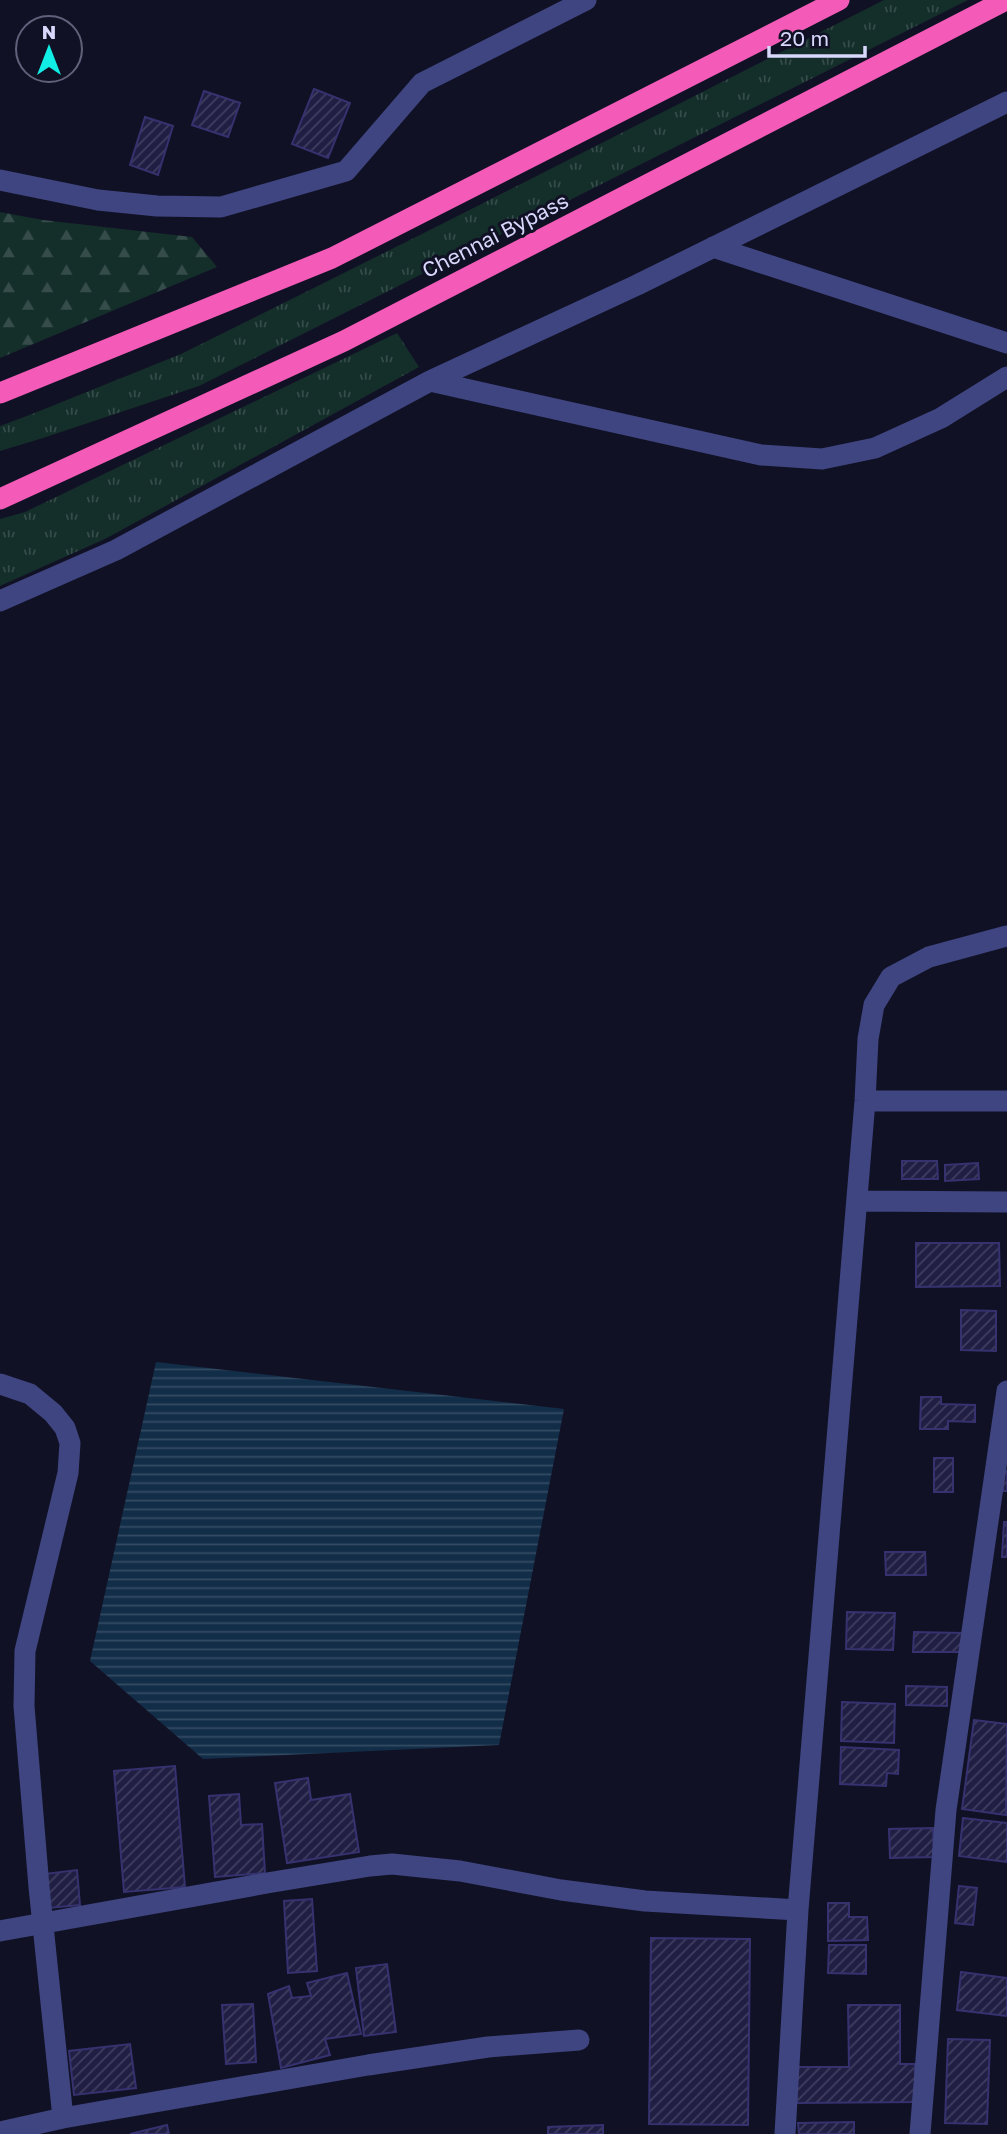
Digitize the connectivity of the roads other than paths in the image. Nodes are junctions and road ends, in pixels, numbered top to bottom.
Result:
1 (586, 0) edge
2 (839, 0) edge
3 (1006, 0) edge
4 (1007, 102) edge
5 (0, 180) edge
6 (713, 247) junction
7 (1007, 343) edge
8 (1007, 377) edge
9 (430, 382) junction
10 (0, 393) edge
11 (0, 499) edge
12 (0, 601) edge
13 (1007, 936) edge
14 (865, 1101) junction
15 (1007, 1101) edge
16 (857, 1201) junction
17 (1007, 1202) edge
18 (0, 1384) edge
19 (1007, 1391) edge
20 (798, 1910) junction
21 (43, 1922) junction
22 (0, 1931) edge
23 (579, 2040) dead end
24 (63, 2118) junction
25 (0, 2132) edge
26 (785, 2134) edge
27 (920, 2134) edge

1 - 5 street
2 - 10 highway
3 - 11 highway, Chennai Bypass
4 - 6 street
6 - 7 street
6 - 9 street
8 - 9 street
9 - 12 street
13 - 14 street
14 - 15 street
14 - 16 street
16 - 17 street
16 - 20 street
18 - 21 street
19 - 27 street
20 - 21 street
20 - 26 street
21 - 22 street
21 - 24 street
23 - 24 street
24 - 25 street

